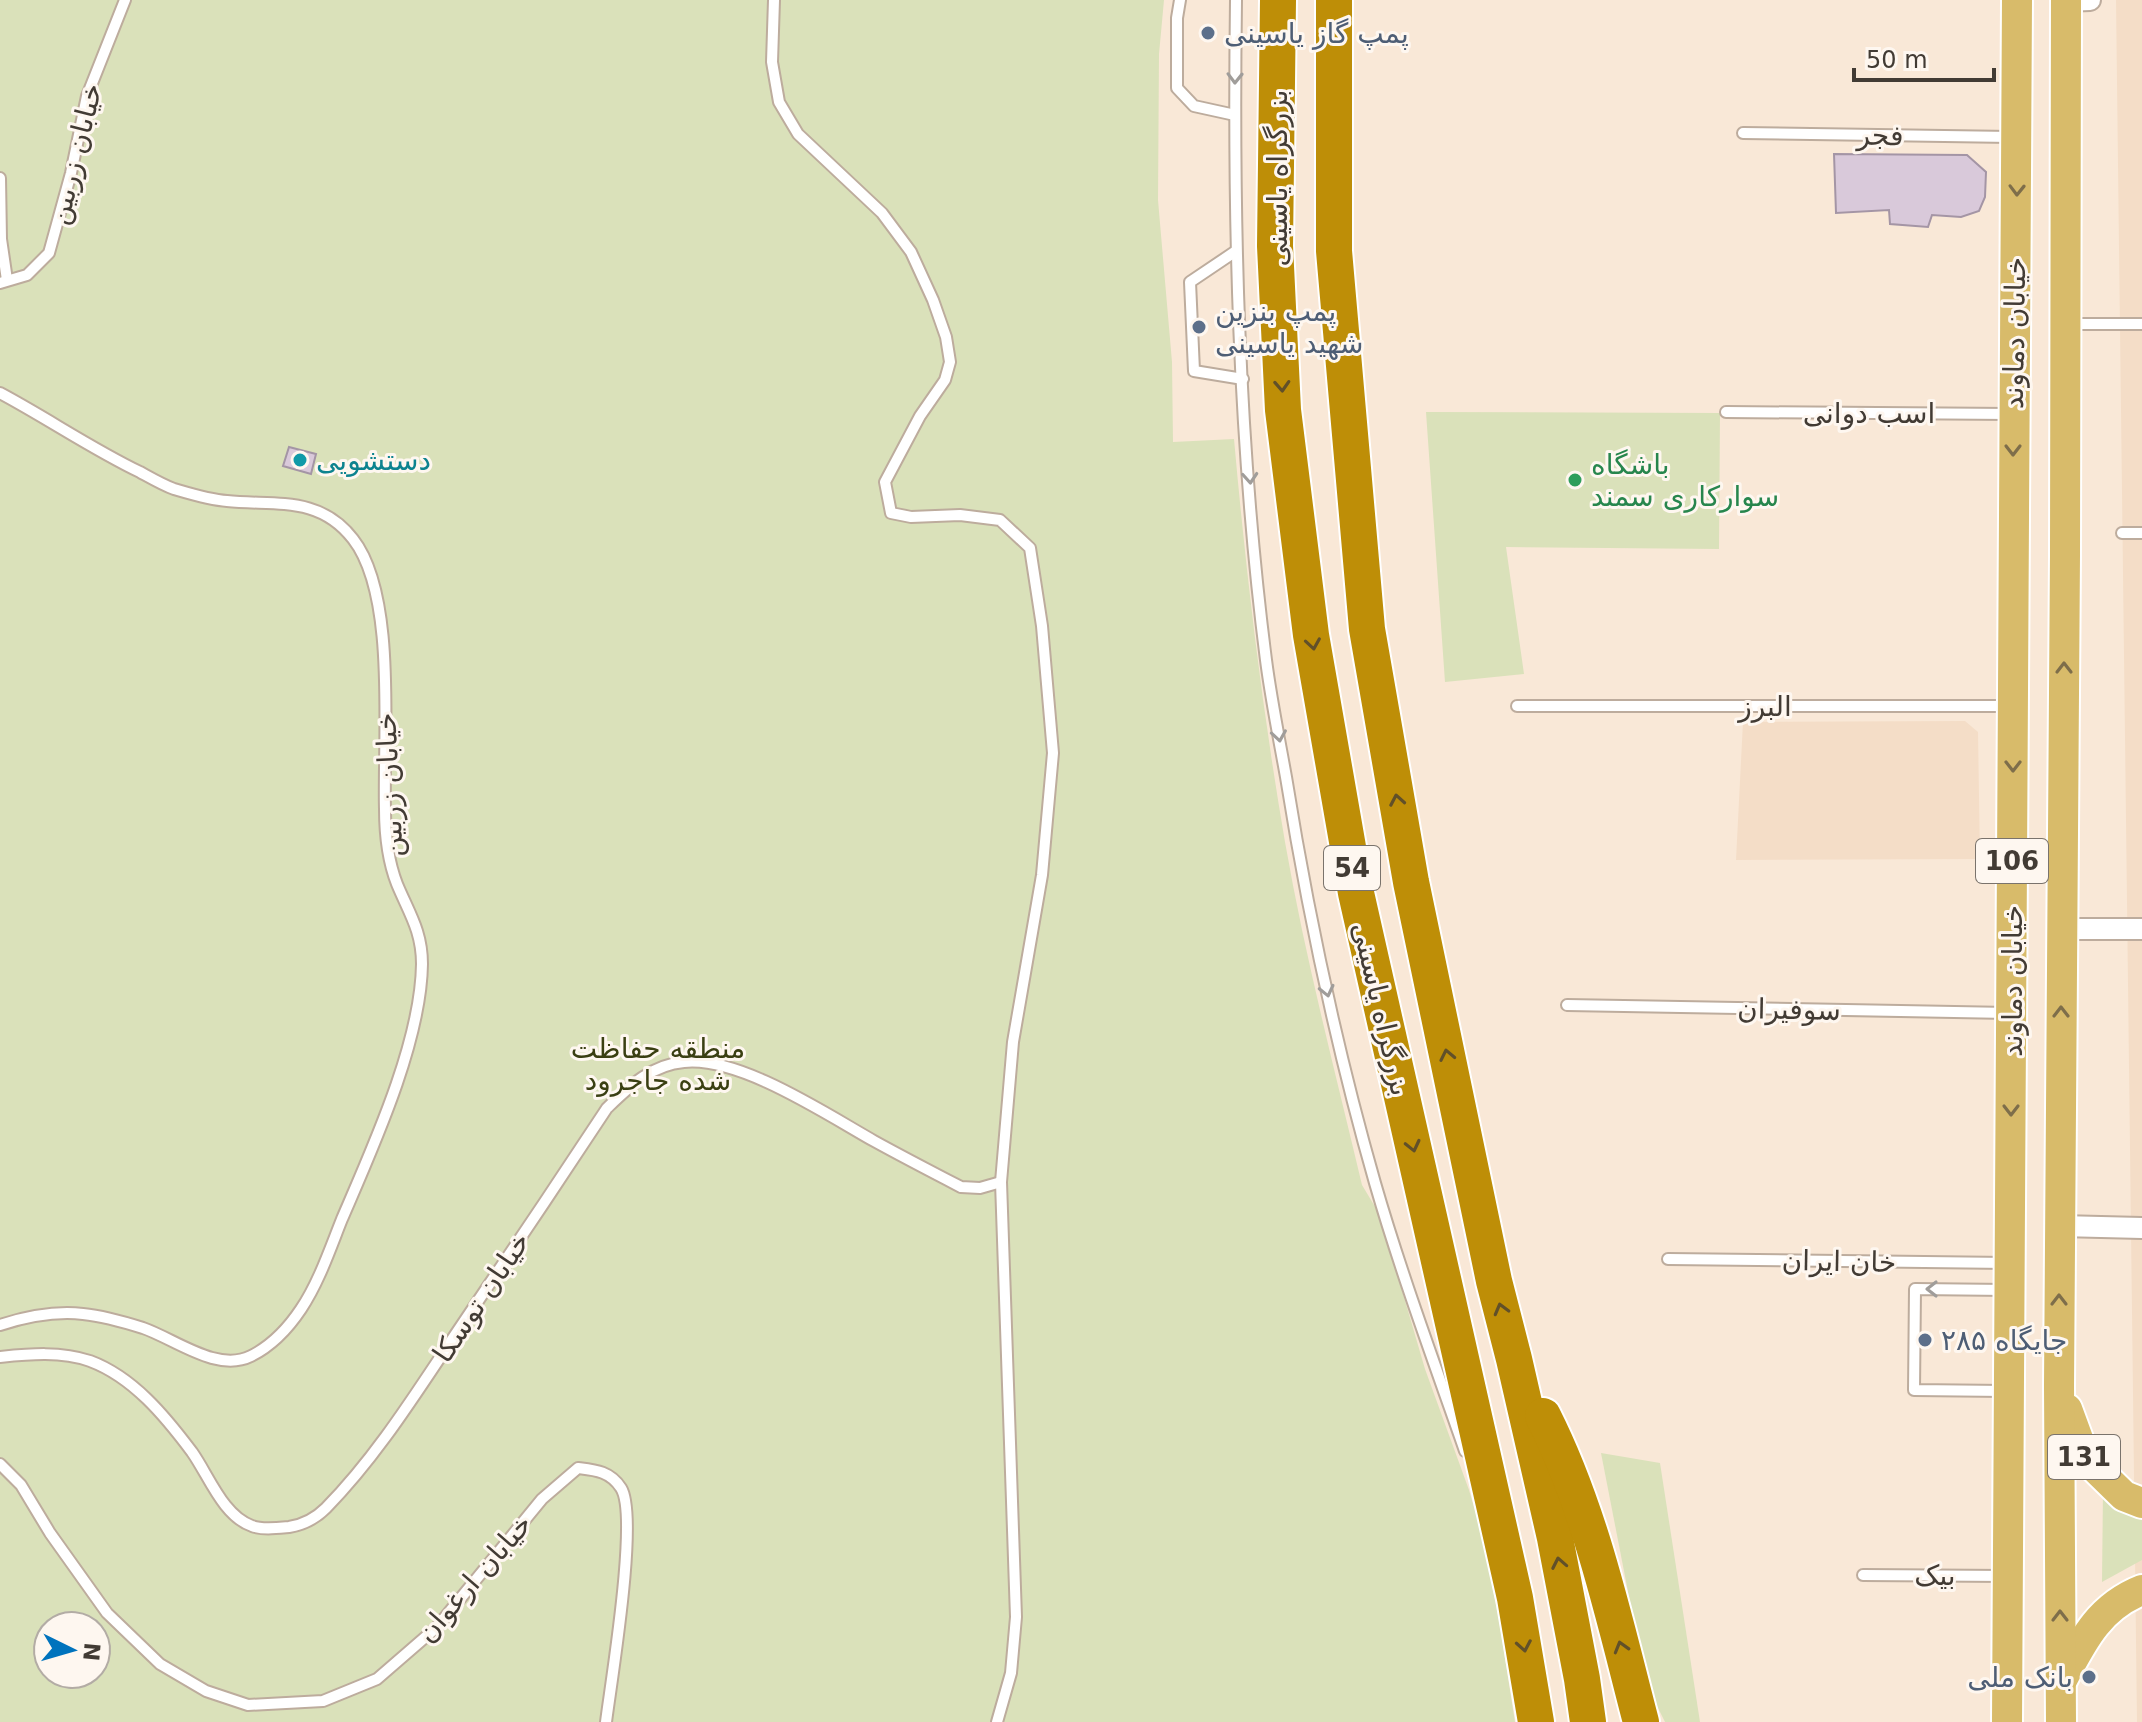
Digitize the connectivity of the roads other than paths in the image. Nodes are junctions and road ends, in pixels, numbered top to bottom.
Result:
1 (125, 0) edge
2 (774, 0) edge
3 (1180, 0) edge
4 (1236, 0) edge
5 (1278, 0) edge
6 (1334, 0) edge
7 (2017, 0) edge
8 (2066, 0) edge
9 (2090, 0) edge
10 (1235, 115) junction
11 (1743, 133) dead end
12 (2017, 137) junction
13 (0, 178) edge
14 (1236, 251) junction
15 (4, 282) edge
16 (2065, 324) junction
17 (2142, 324) edge
18 (1243, 379) junction
19 (0, 393) edge
20 (1726, 412) dead end
21 (2013, 414) junction
22 (2122, 533) dead end
23 (2142, 533) edge
24 (1517, 706) dead end
25 (2013, 706) junction
26 (2062, 929) junction
27 (2142, 929) edge
28 (1567, 1005) dead end
29 (2011, 1013) junction
30 (1001, 1182) junction
31 (2060, 1226) junction
32 (2142, 1228) edge
33 (1668, 1259) dead end
34 (2010, 1276) junction
35 (0, 1325) edge
36 (0, 1357) edge
37 (1514, 1359) junction
38 (2059, 1386) junction
39 (2009, 1391) junction
40 (0, 1464) edge
41 (1471, 1469) dead end
42 (1481, 1497) dead end
43 (2142, 1503) edge
44 (1863, 1575) dead end
45 (2008, 1576) junction
46 (2142, 1590) edge
47 (1515, 1598) junction
48 (2060, 1683) junction
49 (606, 1722) edge
50 (997, 1722) edge
51 (1536, 1722) edge
52 (1588, 1722) edge
53 (1641, 1722) edge
54 (2007, 1722) edge
55 (2061, 1722) edge

1 - 15 lane, خیابان زربین
2 - 30 lane
3 - 10 lane
4 -> 10 lane
5 -> 47 highway, بزرگراه یاسینی / 54
37 -> 6 highway, بزرگراه یاسینی / 54
7 - 12 main road, خیابان دماوند / 106
8 - 9 street
8 - 16 main road, خیابان دماوند / 106
10 - 14 lane
11 - 12 lane, فجر
12 -> 21 main road, خیابان دماوند / 106
13 - 15 lane
14 - 18 lane
14 - 18 lane
16 - 17 lane
26 -> 16 main road, خیابان دماوند / 106
18 -> 41 lane
19 - 35 lane, خیابان زربین
20 - 21 lane, اسب دوانی
21 -> 25 main road, خیابان دماوند / 106
22 - 23 lane
24 - 25 lane, البرز
25 -> 29 main road, خیابان دماوند / 106
26 - 27 street
31 -> 26 main road, خیابان دماوند / 106
28 - 29 lane, سوفیران
29 -> 34 main road, خیابان دماوند / 106
30 - 36 lane, خیابان توسکا
30 - 50 lane
31 - 32 street
38 -> 31 main road, خیابان دماوند / 106
33 - 34 lane, خان ایران
34 - 39 main road, خیابان دماوند / 106
34 -> 39 lane
52 -> 37 highway, بزرگراه یاسینی / 54
53 -> 37 highway
38 - 43 main road, 131
48 -> 38 main road, خیابان دماوند / 106
39 - 45 main road, خیابان دماوند / 106
40 - 49 lane, خیابان ارغوان
42 - 47 lane
44 - 45 lane, بیک
45 - 54 main road, خیابان دماوند / 106
46 - 48 main road
47 -> 51 highway, بزرگراه یاسینی / 54
48 - 55 main road, خیابان دماوند / 106

